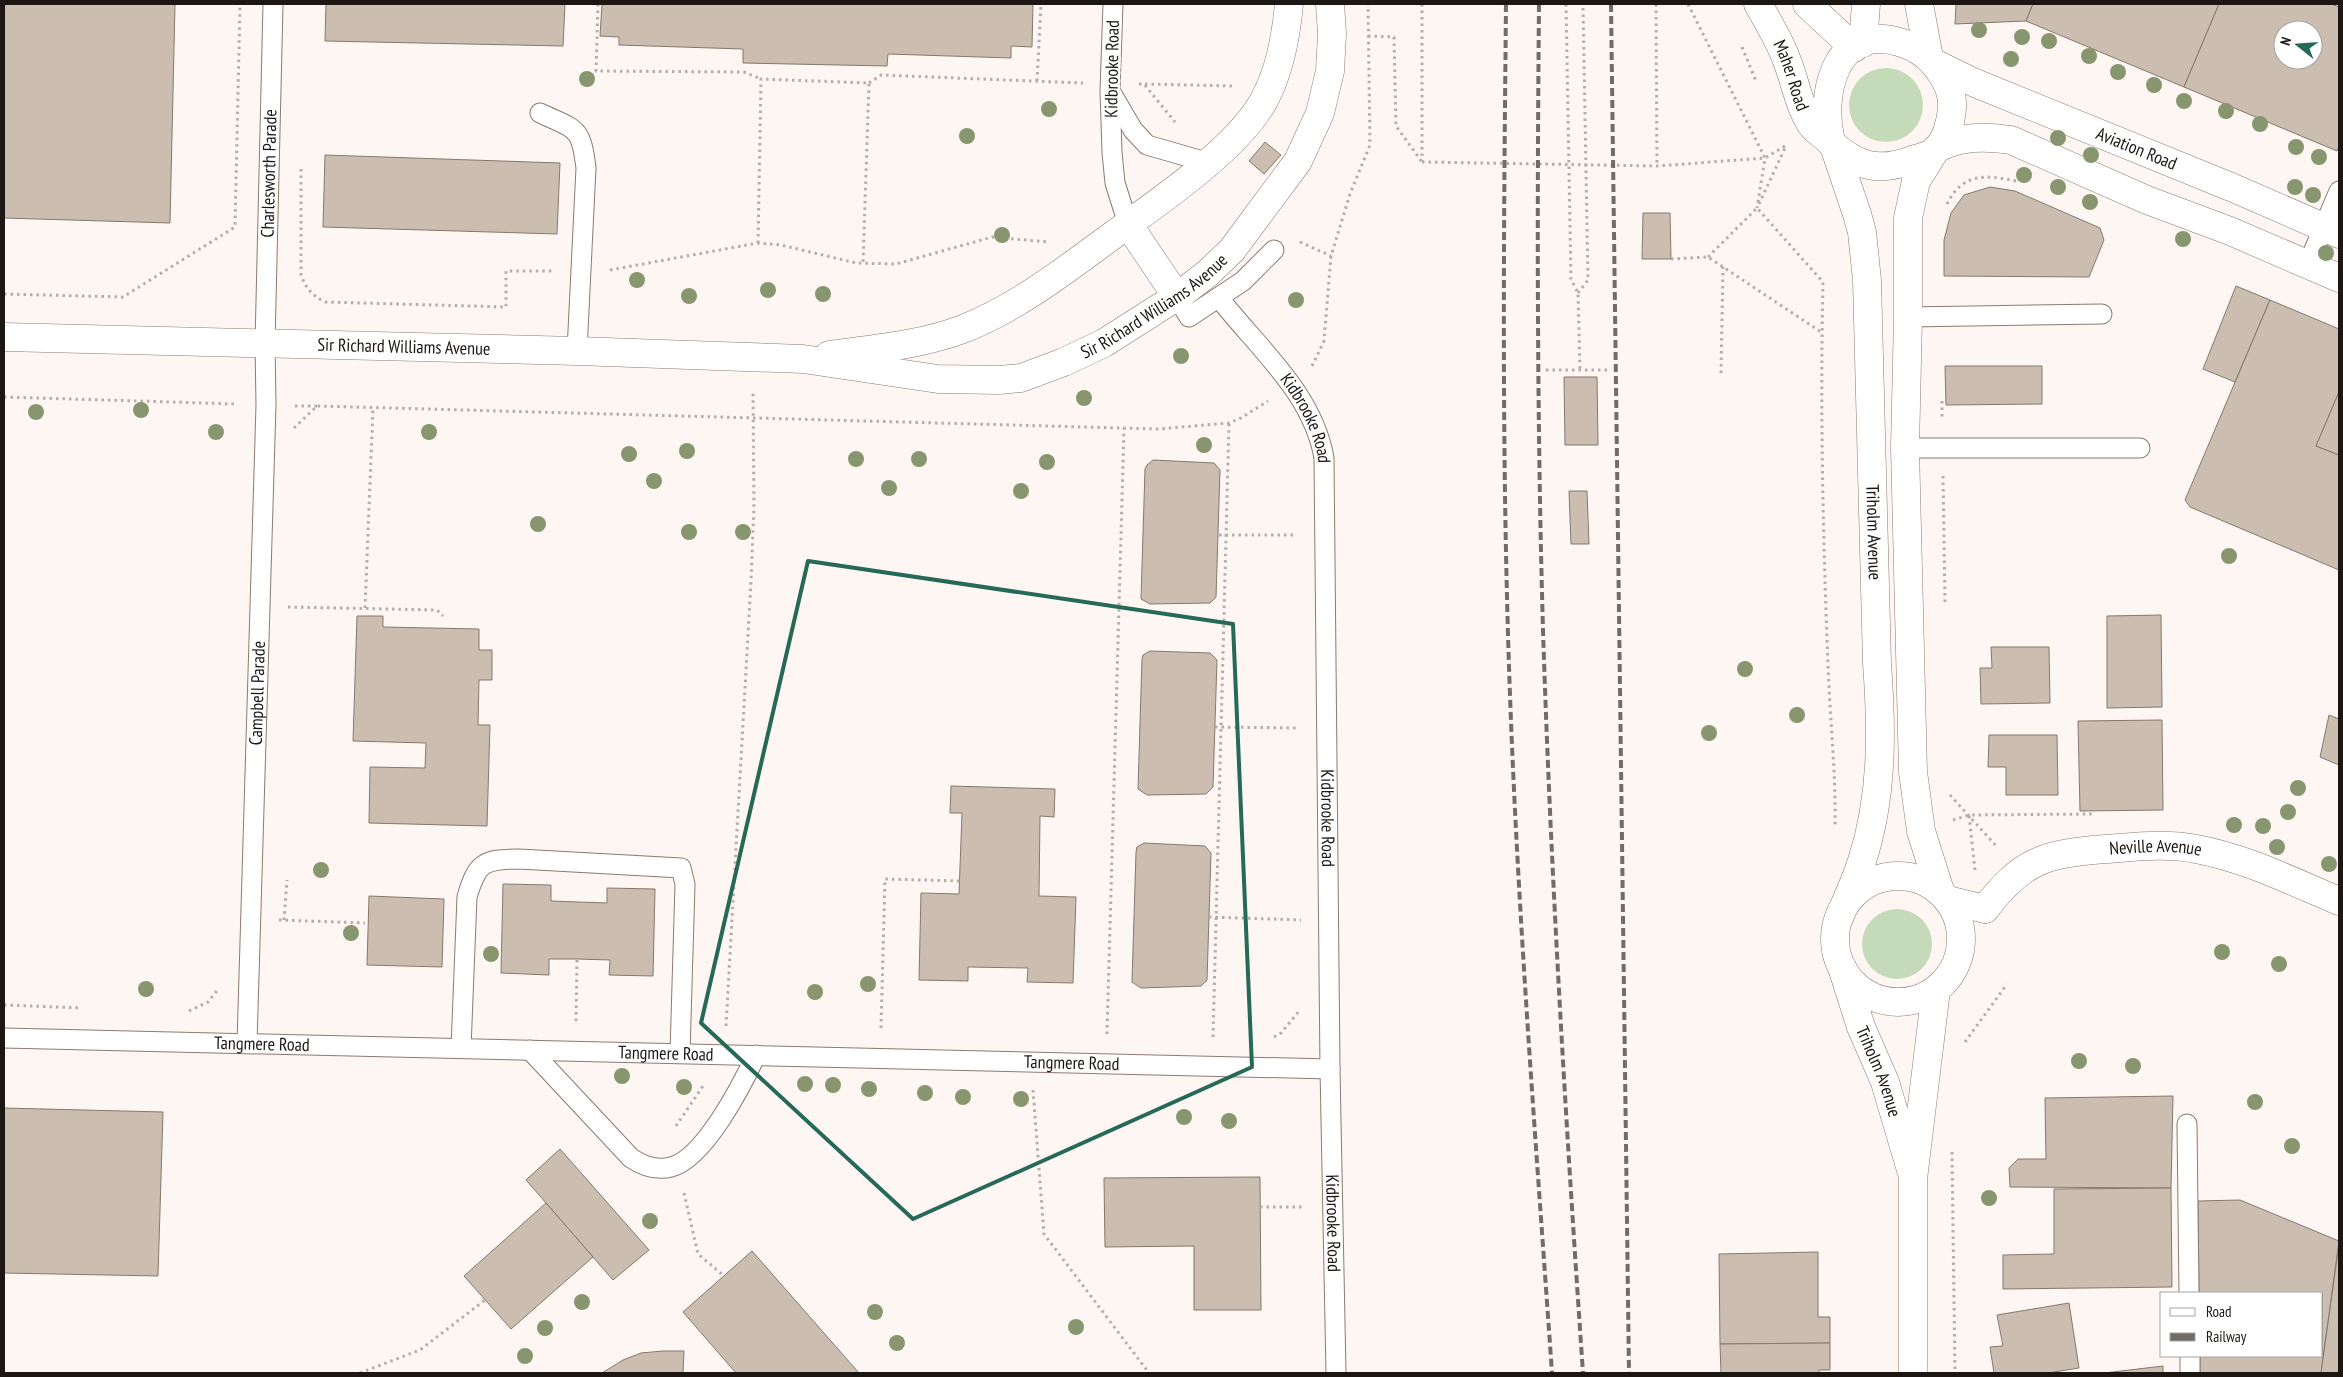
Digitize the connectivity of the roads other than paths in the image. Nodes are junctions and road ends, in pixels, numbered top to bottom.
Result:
1 (273, 4) edge
2 (1113, 4) edge
3 (1289, 4) edge
4 (1330, 4) edge
5 (1758, 4) edge
6 (1807, 4) edge
7 (1866, 4) edge
8 (1920, 4) edge
9 (1858, 46) junction
10 (1932, 61) junction
11 (1110, 87) junction
12 (540, 113) dead end
13 (1832, 144) junction
14 (1935, 150) junction
15 (1206, 162) junction
16 (2231, 187) junction
17 (2339, 190) edge
18 (1128, 224) junction
19 (2230, 231) junction
20 (2331, 231) edge
21 (1274, 250) dead end
22 (2308, 264) junction
23 (2339, 278) edge
24 (1177, 297) junction
25 (1219, 298) junction
26 (2102, 314) dead end
27 (1908, 317) junction
28 (4, 337) edge
29 (265, 344) junction
30 (577, 351) junction
31 (803, 360) junction
32 (1905, 448) junction
33 (2140, 448) dead end
34 (1944, 895) junction
35 (2339, 901) edge
36 (1839, 918) junction
37 (1842, 967) junction
38 (1936, 990) junction
39 (4, 1038) edge
40 (247, 1043) junction
41 (461, 1048) junction
42 (530, 1050) junction
43 (680, 1053) junction
44 (756, 1055) junction
45 (1330, 1069) junction
46 (2187, 1124) dead end
47 (1913, 1179) junction
48 (2189, 1292) edge
49 (2190, 1357) edge
50 (1336, 1373) edge
51 (1913, 1373) edge
52 (2190, 1373) edge

1 - 29 lane, Charlesworth Parade
2 - 11 lane, Kidbrooke Road
3 - 15 street, Sir Richard Williams Avenue
4 - 24 street, Sir Richard Williams Avenue
5 - 13 street, Maher Road
6 - 9 street
7 - 9 street
8 - 10 street
9 - 10 street
9 - 13 street
10 - 14 street
10 - 16 street, Aviation Road
11 - 15 lane
11 - 18 lane, Kidbrooke Road
12 - 30 lane
13 - 14 street
13 - 36 street, Triholm Avenue
14 - 19 street
14 - 27 street, Triholm Avenue
15 - 18 street, Sir Richard Williams Avenue
16 - 19 street
16 - 20 street, Aviation Road
17 - 20 lane
18 - 24 street, Kidbrooke Road
18 - 31 street, Sir Richard Williams Avenue
19 - 22 street
20 - 22 lane
21 - 25 lane
22 - 23 street
24 - 25 lane
24 - 31 street, Sir Richard Williams Avenue
25 - 45 lane, Kidbrooke Road
26 - 27 lane
27 - 32 street, Triholm Avenue
28 - 29 street, Sir Richard Williams Avenue
29 - 30 street, Sir Richard Williams Avenue
29 - 40 lane, Campbell Parade
30 - 31 street, Sir Richard Williams Avenue
32 - 33 lane
32 - 34 street, Triholm Avenue
34 - 35 street, Neville Avenue
34 - 36 street
34 - 38 street
36 - 37 street
37 - 38 street
37 - 47 street, Triholm Avenue
38 - 47 street, Triholm Avenue
39 - 40 lane, Tangmere Road
40 - 41 lane, Tangmere Road
41 - 42 lane, Tangmere Road
41 - 43 lane
42 - 43 lane, Tangmere Road
42 - 44 lane
43 - 44 lane, Tangmere Road
44 - 45 lane, Tangmere Road
45 - 50 lane, Kidbrooke Road
46 - 48 lane
47 - 51 street, Triholm Avenue
49 - 52 lane

